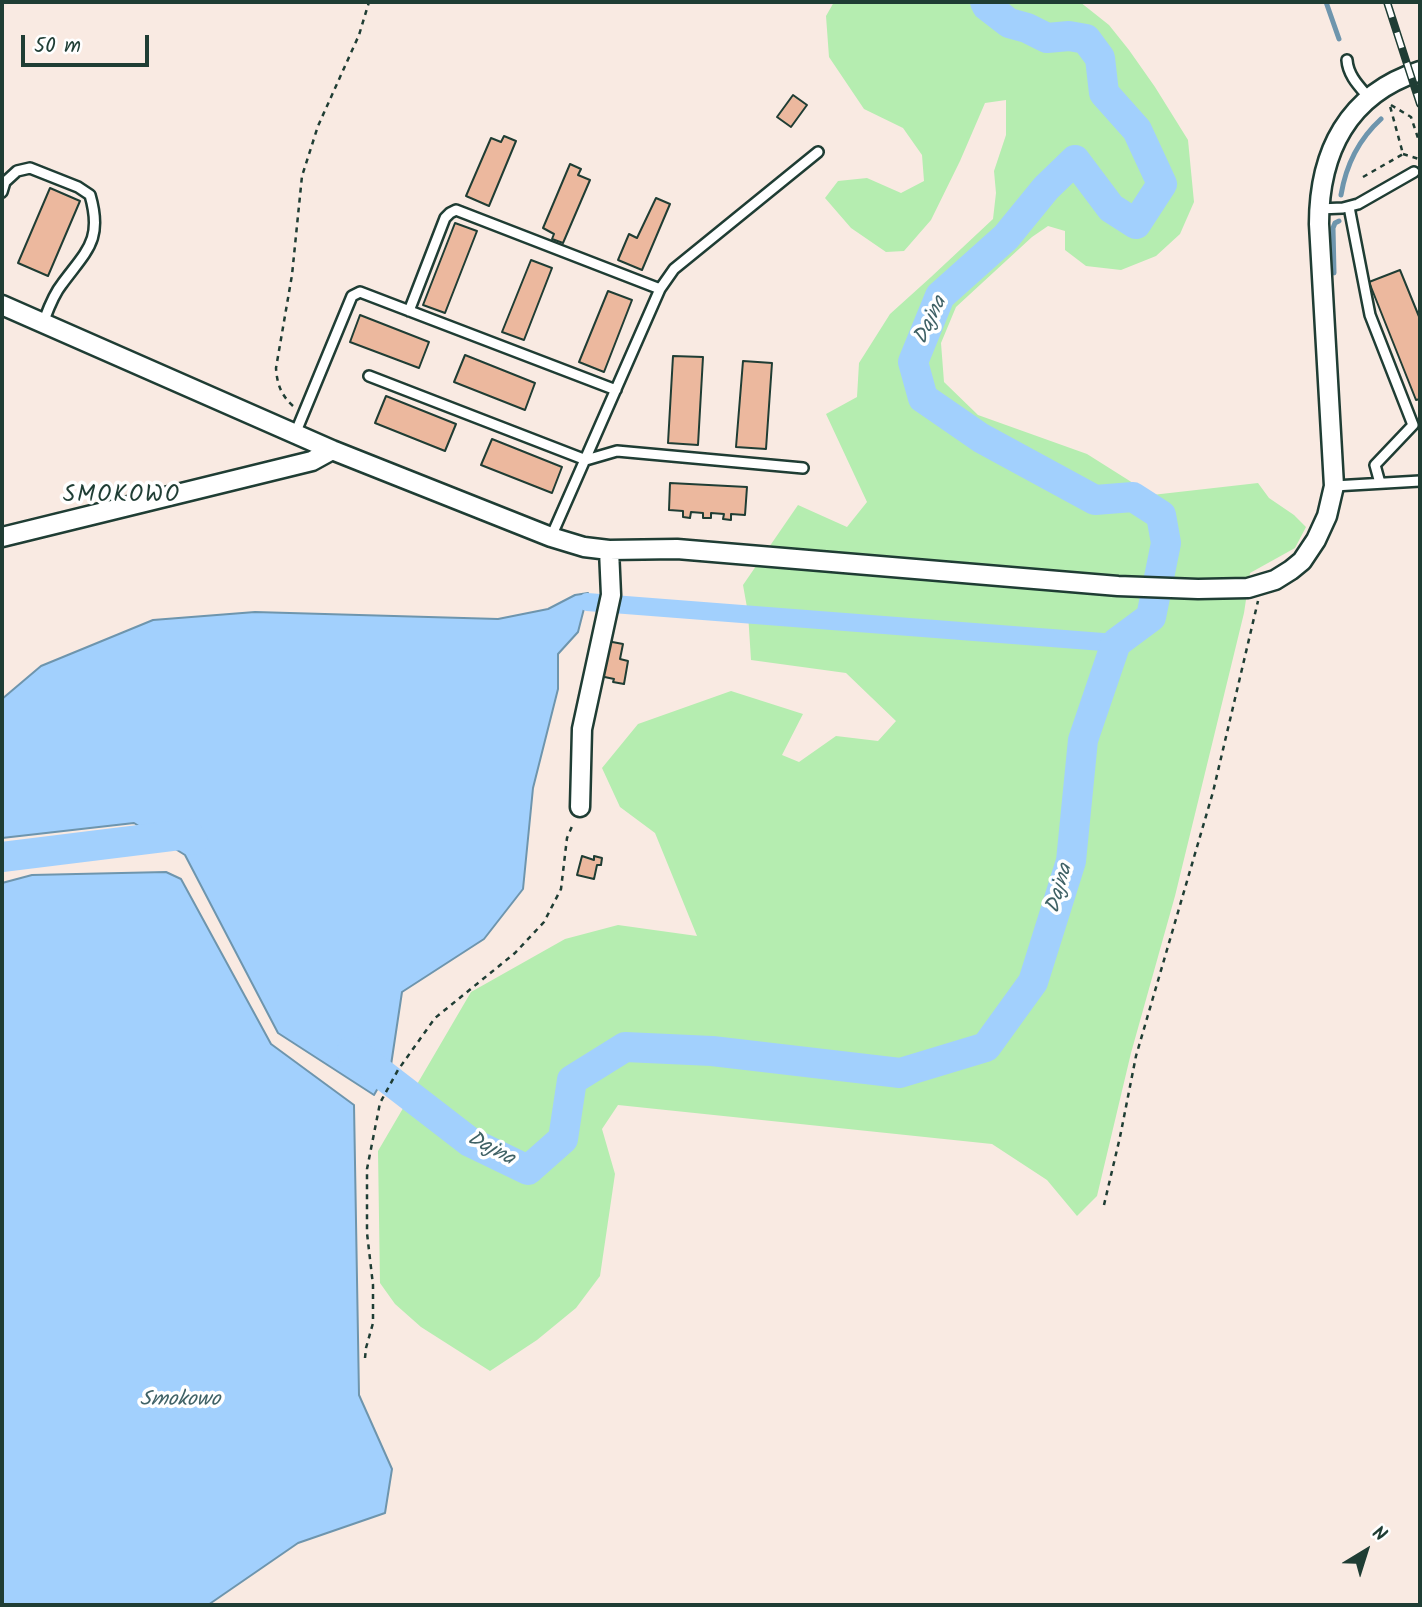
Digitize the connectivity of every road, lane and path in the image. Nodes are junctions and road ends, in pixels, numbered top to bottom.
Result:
1 (369, 2) edge
2 (1347, 60) dead end
3 (1420, 71) edge
4 (1378, 100) junction
5 (1390, 104) junction
6 (1420, 141) edge
7 (818, 152) dead end
8 (1402, 154) junction
9 (1420, 163) edge
10 (1414, 172) dead end
11 (1363, 177) dead end
12 (2, 191) edge
13 (1349, 207) junction
14 (1320, 209) junction
15 (660, 289) junction
16 (2, 305) edge
17 (409, 312) junction
18 (43, 323) junction
19 (369, 376) dead end
20 (616, 390) junction
21 (303, 416) junction
22 (295, 434) junction
23 (332, 450) junction
24 (586, 460) junction
25 (803, 468) dead end
26 (1420, 481) edge
27 (1380, 483) junction
28 (1334, 486) junction
29 (2, 537) edge
30 (551, 537) junction
31 (609, 550) junction
32 (1262, 584) junction
33 (580, 807) joint
34 (1104, 1205) dead end
35 (365, 1358) dead end

1 - 21 path
2 - 4 lane
3 - 4 street
4 - 5 path
4 - 14 street
5 - 6 path
5 - 8 path
7 - 15 lane
8 - 9 path
8 - 11 path
10 - 13 lane
12 - 18 lane
13 - 14 lane
13 - 27 lane
14 - 28 street
15 - 17 lane
15 - 20 lane
16 - 18 street
17 - 20 lane
17 - 21 lane
18 - 22 street
19 - 24 lane
20 - 24 lane
21 - 22 lane
22 - 23 street
23 - 29 street
23 - 30 street
24 - 25 lane
24 - 30 lane
26 - 27 lane
27 - 28 lane
28 - 32 street
30 - 31 street
31 - 32 street
31 - 33 street
32 - 34 path
33 - 35 path

